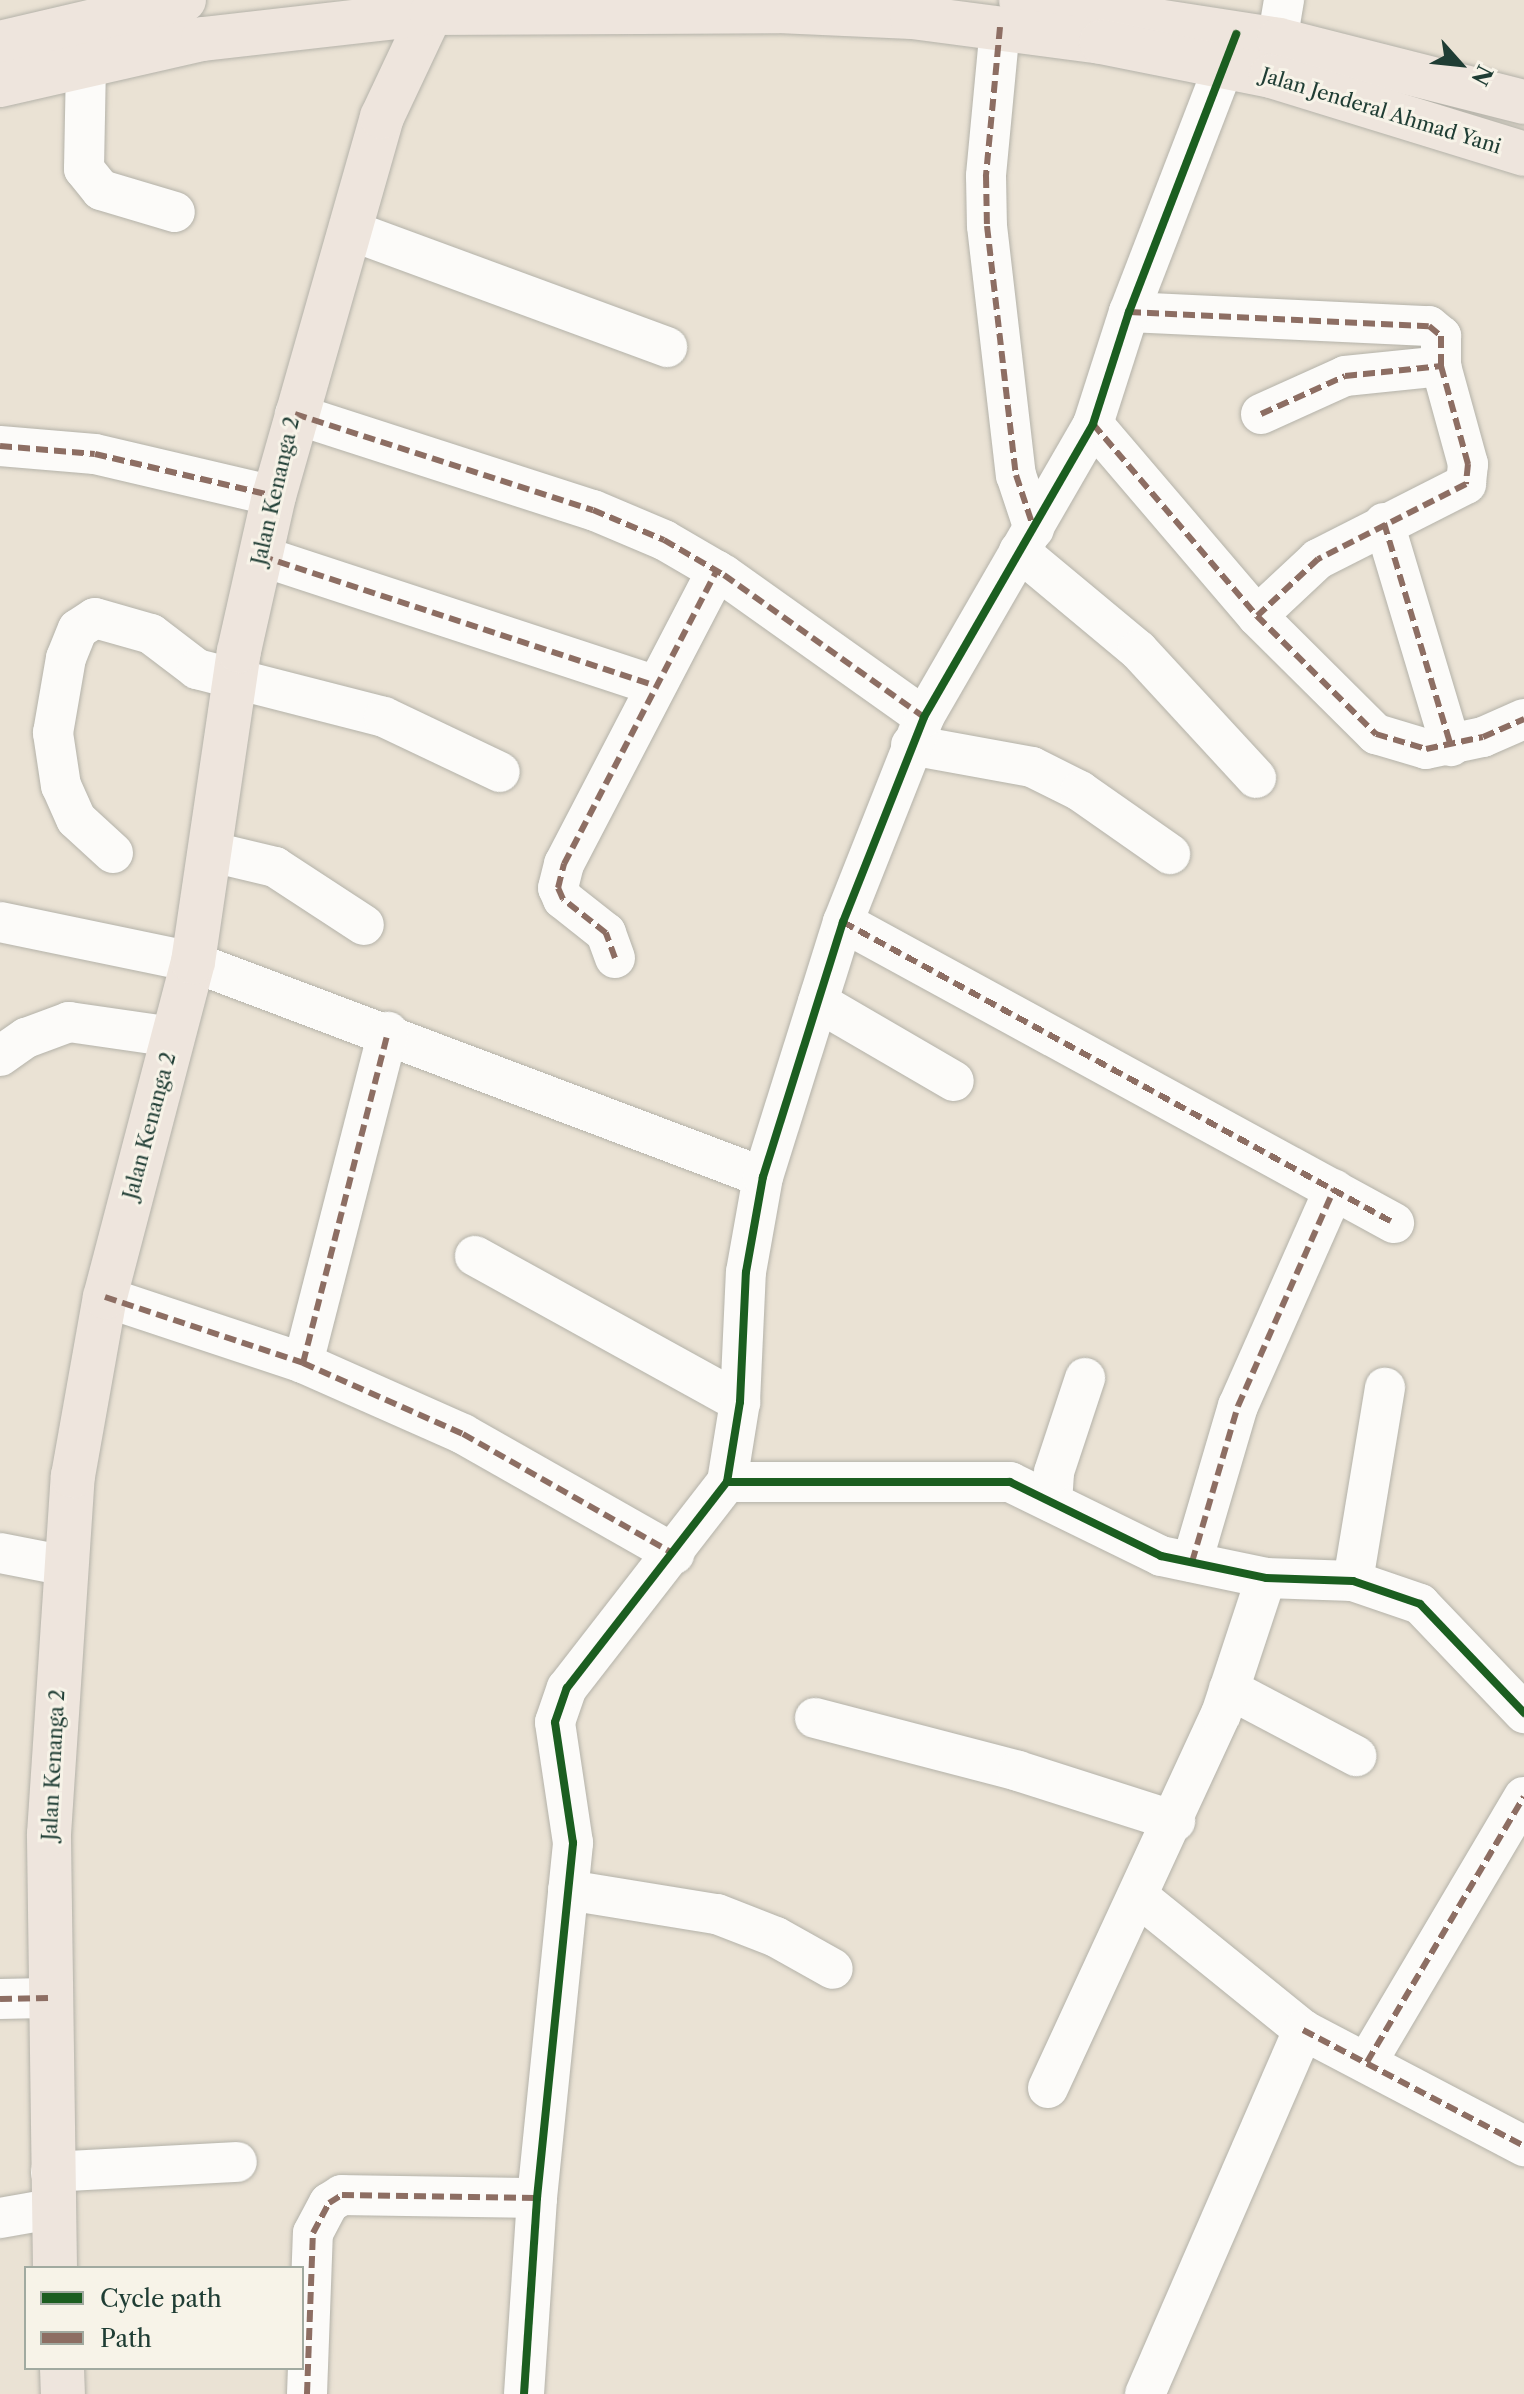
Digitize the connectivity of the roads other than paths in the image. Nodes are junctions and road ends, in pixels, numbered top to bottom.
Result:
1 (184, 0) edge
2 (433, 6) edge
3 (1011, 14) edge
4 (1278, 38) edge
5 (0, 43) edge
6 (1232, 51) junction
7 (86, 64) junction
8 (0, 85) edge
9 (1524, 102) edge
10 (1524, 154) edge
11 (175, 212) dead end
12 (349, 230) junction
13 (1129, 312) junction
14 (667, 347) dead end
15 (1441, 366) junction
16 (295, 414) junction
17 (1261, 414) dead end
18 (1093, 424) junction
19 (0, 446) edge
20 (274, 496) junction
21 (1384, 523) junction
22 (1026, 540) junction
23 (261, 556) junction
24 (717, 570) junction
25 (1257, 616) junction
26 (234, 681) junction
27 (654, 685) junction
28 (1524, 719) edge
29 (917, 731) junction
30 (1451, 746) junction
31 (500, 772) dead end
32 (1256, 778) dead end
33 (208, 851) junction
34 (113, 853) dead end
35 (1170, 854) dead end
36 (0, 922) edge
37 (843, 922) junction
38 (364, 925) dead end
39 (615, 958) dead end
40 (193, 962) junction
41 (818, 1002) junction
42 (388, 1032) junction
43 (173, 1037) junction
44 (0, 1056) edge
45 (954, 1081) dead end
46 (763, 1177) junction
47 (1334, 1189) junction
48 (1394, 1223) dead end
49 (475, 1256) dead end
50 (105, 1297) junction
51 (303, 1363) junction
52 (1085, 1378) dead end
53 (1385, 1388) dead end
54 (740, 1402) junction
55 (727, 1482) junction
56 (1052, 1502) junction
57 (0, 1553) edge
58 (674, 1554) junction
59 (1192, 1562) junction
60 (67, 1566) junction
61 (1266, 1578) junction
62 (1353, 1581) junction
63 (1229, 1689) junction
64 (1524, 1713) edge
65 (815, 1718) dead end
66 (1356, 1756) dead end
67 (1524, 1797) edge
68 (1175, 1821) junction
69 (568, 1890) junction
70 (1139, 1897) junction
71 (833, 1969) dead end
72 (49, 1998) junction
73 (0, 1999) edge
74 (1303, 2030) junction
75 (1367, 2062) junction
76 (1048, 2088) dead end
77 (1524, 2146) edge
78 (237, 2162) dead end
79 (51, 2190) junction
80 (537, 2198) junction
81 (0, 2218) edge
82 (55, 2266) edge
83 (62, 2370) edge
84 (63, 2394) edge
85 (307, 2394) edge
86 (524, 2394) edge
87 (1145, 2394) edge

1 - 5 main road
2 - 3 main road, Jalan Jenderal Ahmad Yani
2 - 7 main road, Jalan Jenderal Ahmad Yani
2 - 12 main road, Jalan Kenanga 2
3 - 6 main road, Jalan Jenderal Ahmad Yani
3 - 22 street
4 - 6 main road, Jalan Jenderal Ahmad Yani
4 - 9 main road, Jalan Jenderal Ahmad Yani
4 - 10 main road, Jalan Jenderal Ahmad Yani
6 - 13 street
7 - 8 main road, Jalan Jenderal Ahmad Yani
7 - 11 street
12 - 14 street
12 - 16 main road, Jalan Kenanga 2
13 - 15 street
13 - 18 street
15 - 17 street
15 - 21 street
16 - 20 main road, Jalan Kenanga 2
16 - 24 street
18 - 22 street
18 - 25 street
19 - 20 street
20 - 23 main road, Jalan Kenanga 2
21 - 25 street
21 - 30 street
22 - 29 street
22 - 32 street
23 - 26 main road, Jalan Kenanga 2
23 - 27 street
24 - 27 street
24 - 29 street
25 - 30 street
26 - 31 street
26 - 33 main road, Jalan Kenanga 2
26 - 34 street
27 - 39 street
28 - 30 street
29 - 35 street
29 - 37 street
33 - 38 street
33 - 40 main road, Jalan Kenanga 2
36 - 40 street
37 - 41 street
37 - 47 street
40 - 42 street
40 - 43 main road, Jalan Kenanga 2
41 - 45 street
41 - 46 street
42 - 46 street
42 - 51 street
43 - 44 street
43 - 50 main road, Jalan Kenanga 2
46 - 54 street
47 - 48 street
47 - 59 street
49 - 54 street
50 - 51 street
50 - 60 main road, Jalan Kenanga 2
51 - 58 street
52 - 56 street
53 - 62 street
54 - 55 street
55 - 56 street
55 - 58 street
56 - 59 street
57 - 60 street
58 - 69 street
59 - 61 street
60 - 72 main road, Jalan Kenanga 2
61 - 62 street
61 - 63 street
62 - 64 street
63 - 66 street
63 - 68 street
65 - 68 street
67 - 75 street
68 - 70 street
69 - 71 street
69 - 80 street
70 - 74 street
70 - 76 street
72 - 73 street
72 - 79 main road, Jalan Kenanga 2
74 - 75 street
74 - 87 street
75 - 77 street
78 - 79 street
79 - 81 street
79 - 82 main road, Jalan Kenanga 2
80 - 85 street
80 - 86 street
83 - 84 main road

